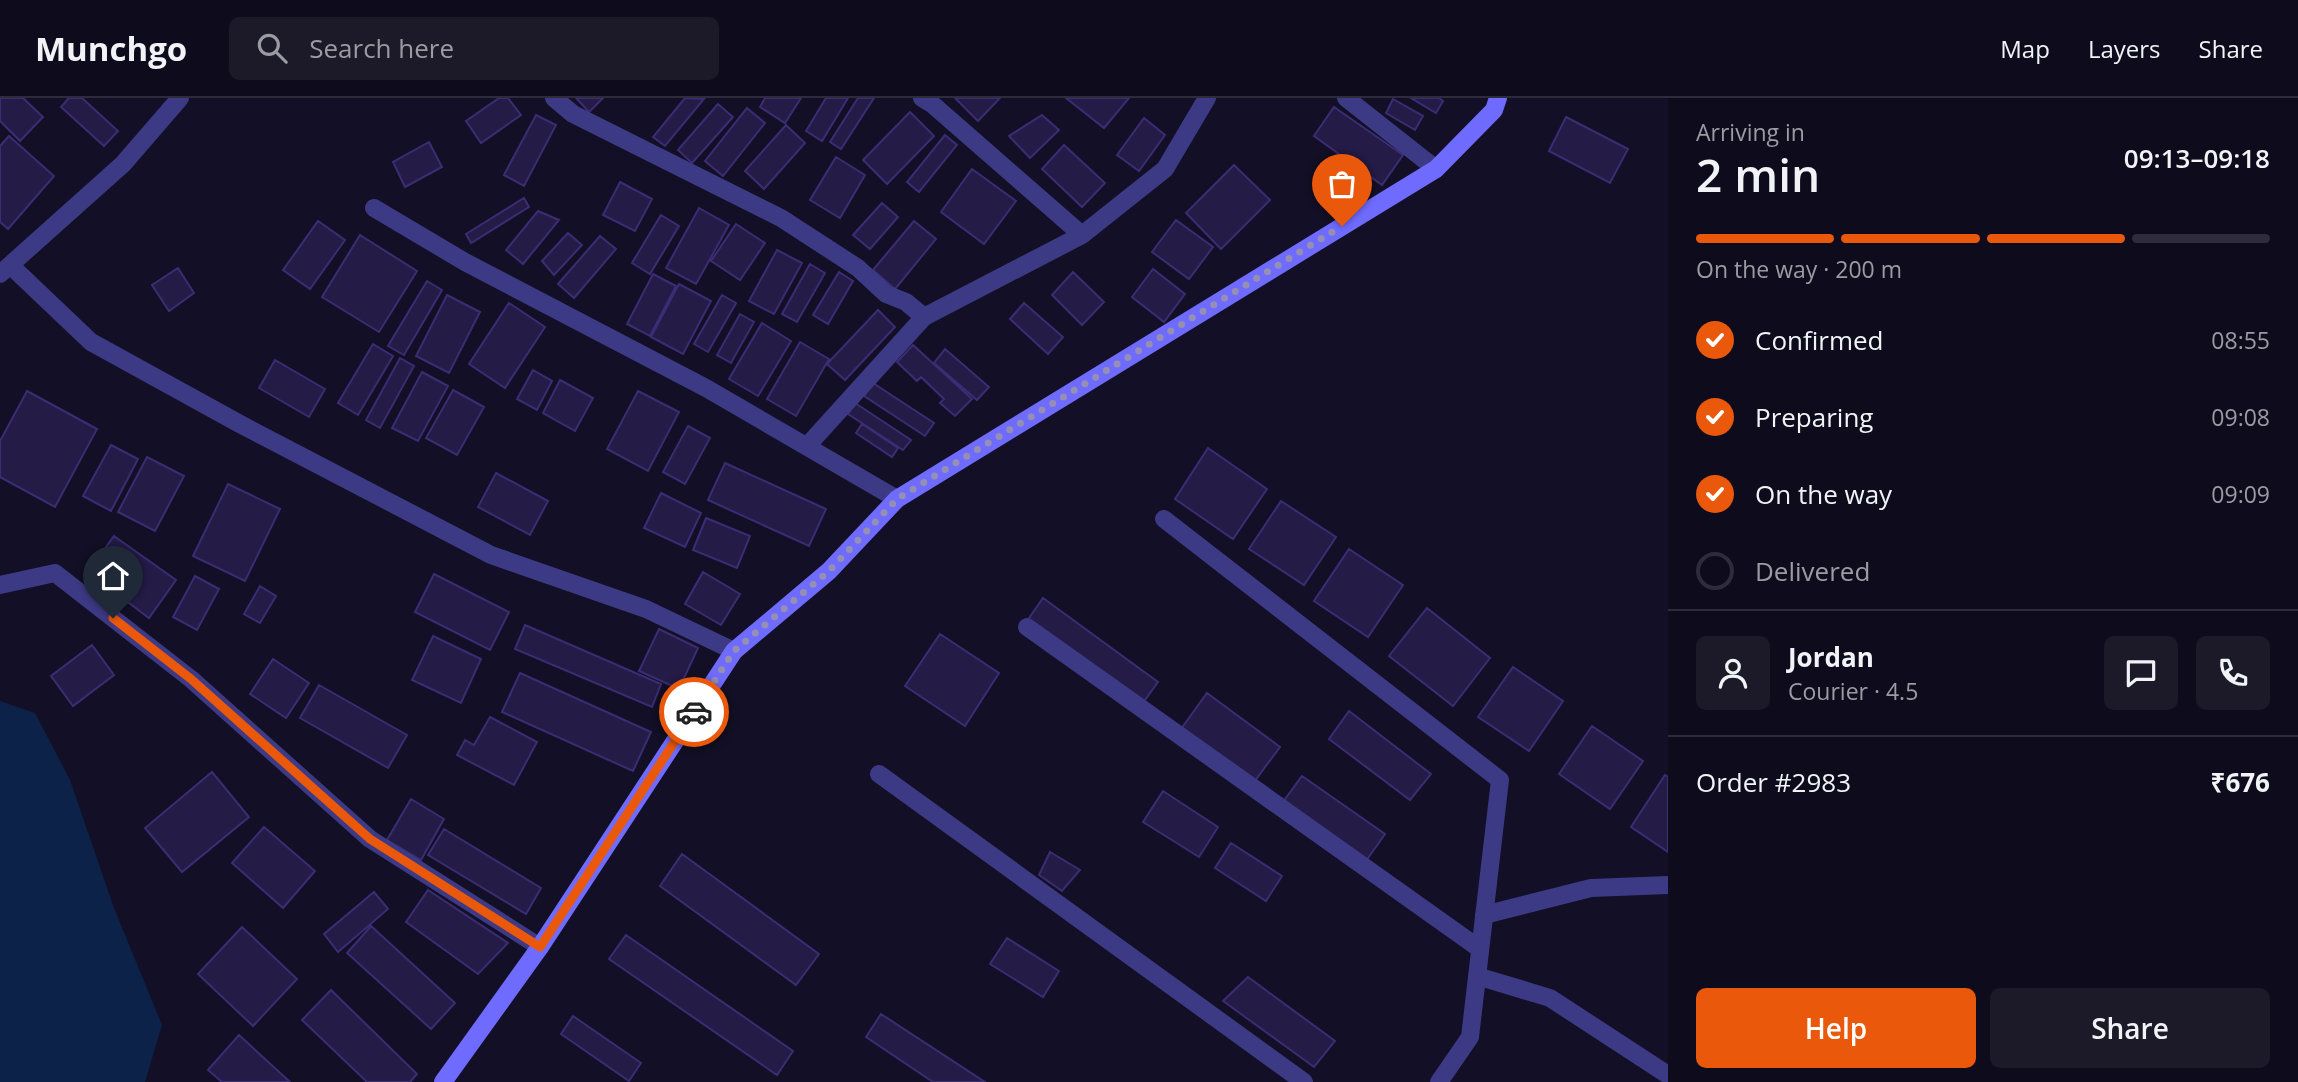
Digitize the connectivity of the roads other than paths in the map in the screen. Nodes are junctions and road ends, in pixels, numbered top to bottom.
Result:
1 (180, 98) edge
2 (554, 98) edge
3 (922, 98) edge
4 (1207, 98) edge
5 (1346, 98) edge
6 (1498, 98) edge
7 (1436, 169) junction
8 (374, 208) dead end
9 (1082, 235) junction
10 (5, 270) edge
11 (924, 317) junction
12 (808, 445) junction
13 (897, 499) junction
14 (1164, 519) dead end
15 (0, 586) edge
16 (1027, 627) dead end
17 (734, 651) junction
18 (880, 774) dead end
19 (1668, 884) edge
20 (1484, 915) junction
21 (540, 947) junction
22 (1480, 949) junction
23 (1476, 976) junction
24 (1668, 1075) edge
25 (443, 1082) edge
26 (1304, 1082) edge
27 (1439, 1082) edge

1 - 10 street
2 - 11 street
3 - 9 street
4 - 9 street
5 - 7 street
6 - 7 street
7 - 13 street
8 - 12 street
9 - 11 street
10 - 17 street
11 - 12 street
12 - 13 street
13 - 17 street
14 - 20 street
15 - 21 street
16 - 22 street
17 - 21 street
18 - 26 street
19 - 20 street
20 - 22 street
21 - 25 street
22 - 23 street
23 - 24 street
23 - 27 street

